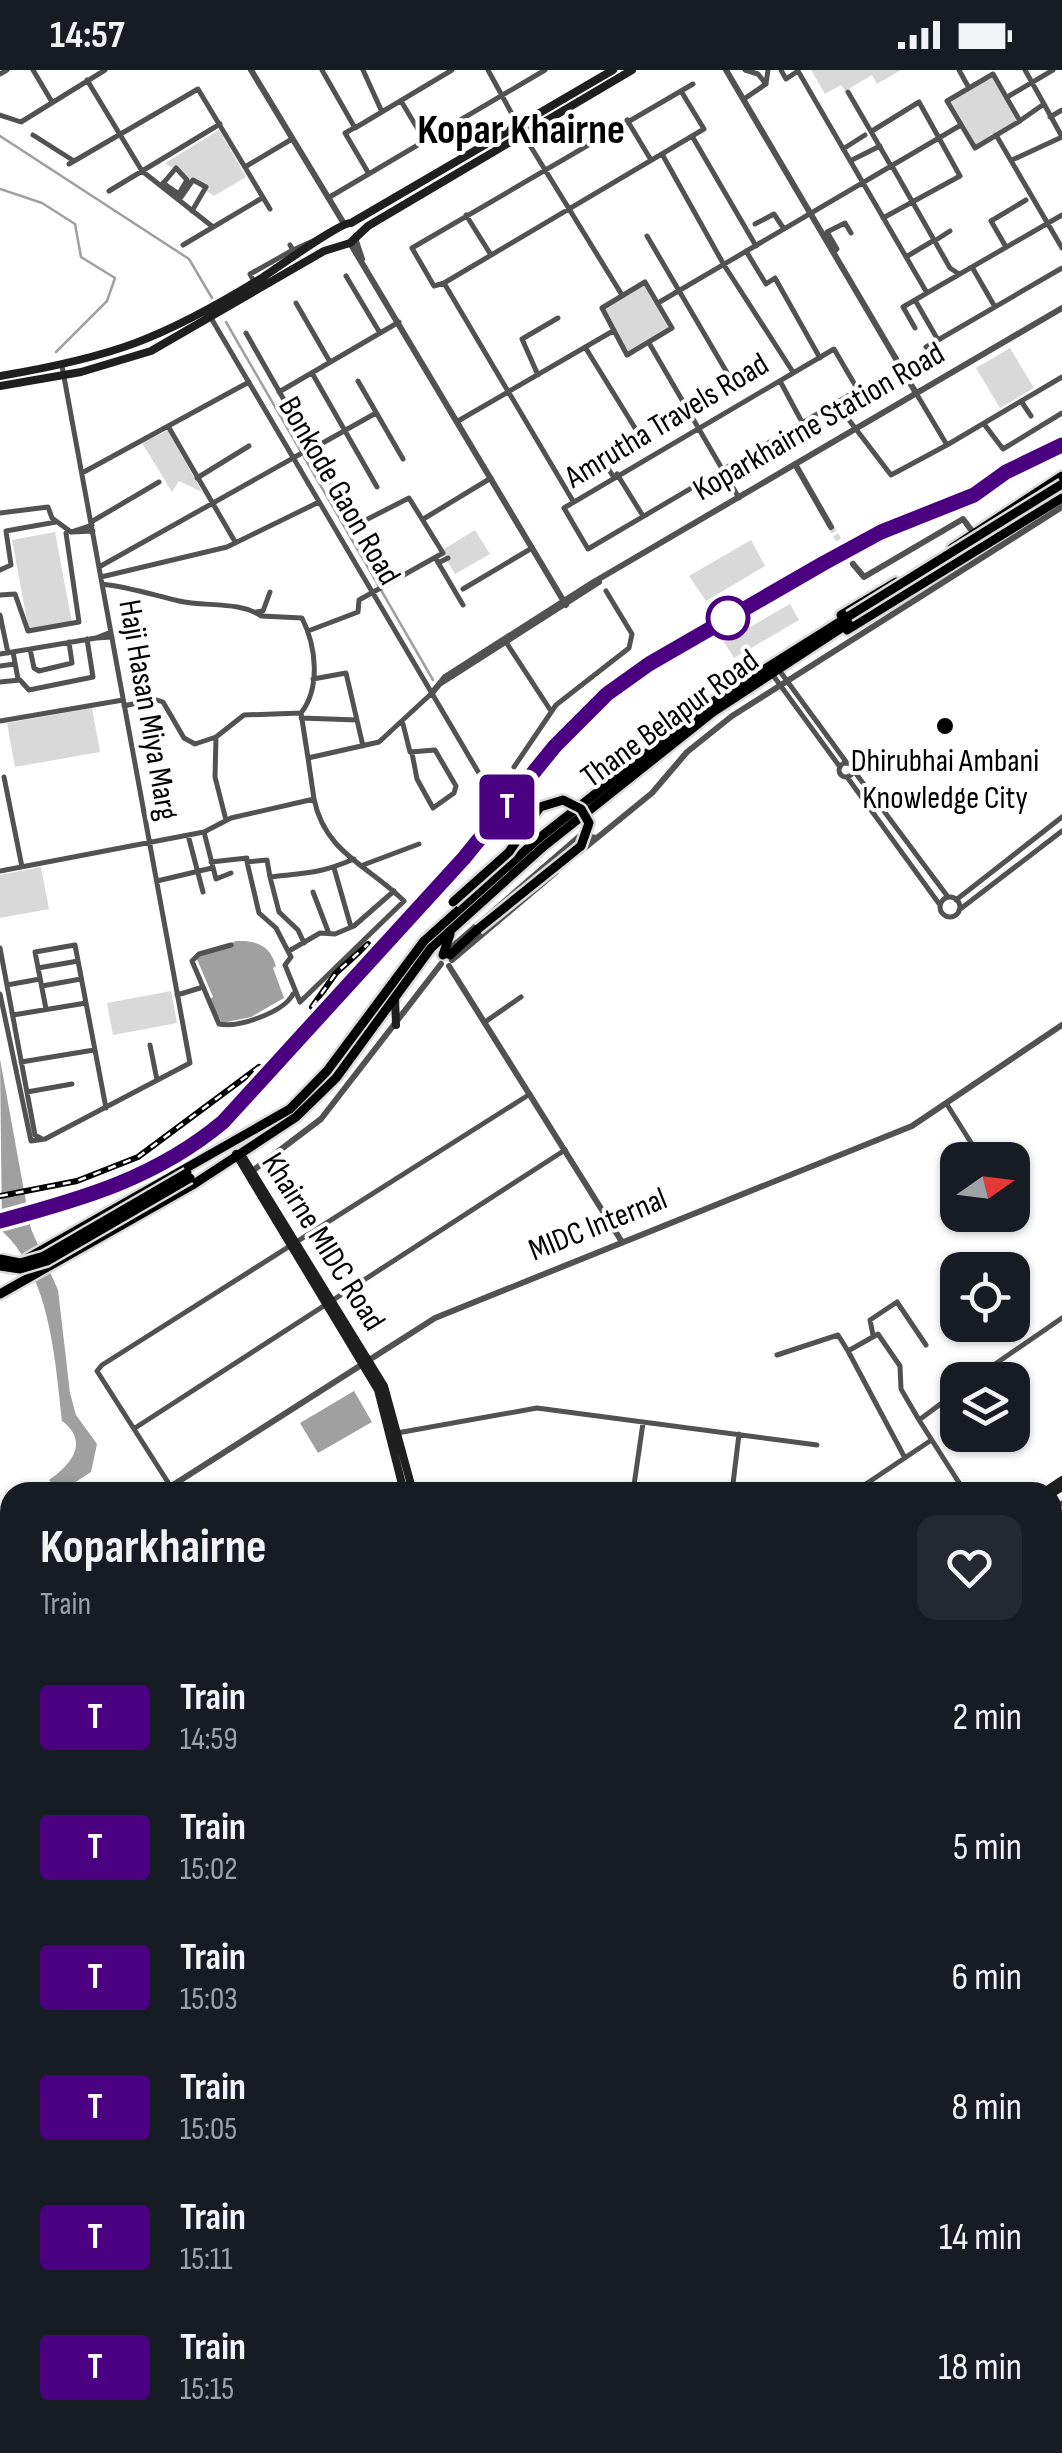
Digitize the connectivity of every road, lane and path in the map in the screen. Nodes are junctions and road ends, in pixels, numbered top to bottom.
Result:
1 (7, 70) edge
2 (34, 70) edge
3 (105, 70) edge
4 (251, 70) edge
5 (322, 70) edge
6 (452, 70) edge
7 (488, 70) edge
8 (545, 70) edge
9 (614, 70) edge
10 (632, 70) edge
11 (726, 70) edge
12 (745, 70) edge
13 (768, 70) edge
14 (781, 70) edge
15 (959, 70) edge
16 (1025, 70) edge
17 (1054, 70) edge
18 (366, 71) edge
19 (0, 74) edge
20 (87, 80) junction
21 (1033, 82) junction
22 (692, 84) dead end
23 (766, 84) junction
24 (970, 88) junction
25 (682, 91) junction
26 (848, 92) dead end
27 (501, 96) junction
28 (1008, 96) junction
29 (744, 99) junction
30 (402, 101) junction
31 (52, 102) junction
32 (1044, 104) junction
33 (1062, 110) edge
34 (382, 112) junction
35 (0, 115) edge
36 (1050, 117) junction
37 (627, 120) junction
38 (1020, 121) junction
39 (220, 124) junction
40 (962, 125) junction
41 (355, 128) junction
42 (520, 130) junction
43 (868, 133) junction
44 (120, 134) junction
45 (33, 135) dead end
46 (996, 135) junction
47 (692, 136) junction
48 (1062, 136) edge
49 (292, 139) junction
50 (426, 140) junction
51 (936, 140) junction
52 (880, 146) junction
53 (843, 149) junction
54 (662, 154) junction
55 (651, 160) junction
56 (1011, 160) junction
57 (850, 162) junction
58 (892, 166) junction
59 (245, 167) junction
60 (544, 169) junction
61 (142, 171) junction
62 (369, 174) junction
63 (863, 183) junction
64 (162, 184) junction
65 (109, 191) dead end
66 (179, 197) junction
67 (263, 198) junction
68 (327, 198) junction
69 (1026, 200) dead end
70 (915, 202) junction
71 (194, 208) junction
72 (270, 209) dead end
73 (569, 211) junction
74 (810, 214) junction
75 (1062, 214) edge
76 (466, 215) junction
77 (883, 218) junction
78 (1047, 223) junction
79 (755, 224) dead end
80 (342, 225) junction
81 (212, 227) junction
82 (784, 229) junction
83 (950, 231) dead end
84 (824, 233) junction
85 (851, 234) dead end
86 (646, 236) dead end
87 (351, 239) junction
88 (934, 241) junction
89 (317, 243) junction
90 (183, 245) dead end
91 (756, 246) junction
92 (1006, 247) junction
93 (1062, 248) edge
94 (746, 251) junction
95 (491, 256) junction
96 (906, 257) junction
97 (724, 264) junction
98 (972, 267) junction
99 (1062, 268) edge
100 (960, 274) junction
101 (346, 276) dead end
102 (254, 282) junction
103 (444, 283) junction
104 (681, 290) junction
105 (926, 294) junction
106 (622, 295) junction
107 (914, 300) junction
108 (296, 303) dead end
109 (658, 303) junction
110 (995, 307) junction
111 (1062, 308) edge
112 (210, 315) junction
113 (558, 318) dead end
114 (399, 322) junction
115 (915, 328) dead end
116 (613, 330) junction
117 (246, 333) dead end
118 (380, 334) junction
119 (938, 340) junction
120 (649, 343) junction
121 (585, 347) junction
122 (926, 347) dead end
123 (820, 358) junction
124 (330, 362) junction
125 (63, 371) junction
126 (793, 372) junction
127 (312, 373) junction
128 (538, 375) junction
129 (0, 376) edge
130 (729, 376) dead end
131 (1060, 378) edge
132 (780, 380) junction
133 (358, 381) dead end
134 (249, 382) junction
135 (0, 386) edge
136 (1062, 386) edge
137 (280, 392) junction
138 (508, 392) junction
139 (916, 393) junction
140 (1021, 401) junction
141 (836, 403) junction
142 (376, 412) junction
143 (1062, 413) edge
144 (1030, 416) dead end
145 (458, 421) junction
146 (802, 423) junction
147 (984, 423) junction
148 (168, 426) junction
149 (634, 428) dead end
150 (698, 429) junction
151 (852, 430) junction
152 (345, 431) junction
153 (947, 445) junction
154 (248, 446) dead end
155 (310, 450) junction
156 (296, 457) junction
157 (602, 459) dead end
158 (403, 460) dead end
159 (795, 464) junction
160 (722, 470) junction
161 (82, 473) junction
162 (615, 475) junction
163 (197, 478) junction
164 (491, 478) junction
165 (159, 482) dead end
166 (377, 487) dead end
167 (1062, 487) edge
168 (739, 498) junction
169 (573, 501) junction
170 (319, 502) junction
171 (212, 504) junction
172 (1062, 507) edge
173 (346, 509) dead end
174 (0, 513) edge
175 (643, 516) junction
176 (424, 518) junction
177 (56, 522) junction
178 (356, 525) dead end
179 (92, 526) junction
180 (832, 527) tunnel mouth
181 (977, 530) junction
182 (69, 532) junction
183 (235, 541) junction
184 (532, 548) junction
185 (990, 548) junction
186 (448, 558) dead end
187 (437, 561) junction
188 (853, 564) dead end
189 (99, 567) junction
190 (0, 570) edge
191 (101, 580) junction
192 (463, 589) dead end
193 (380, 590) junction
194 (606, 591) dead end
195 (270, 592) dead end
196 (0, 595) edge
197 (565, 603) junction
198 (463, 605) dead end
199 (254, 612) junction
200 (0, 615) edge
201 (308, 631) junction
202 (111, 635) junction
203 (822, 637) junction
204 (2, 638) edge
205 (87, 639) junction
206 (69, 642) junction
207 (505, 642) junction
208 (30, 649) junction
209 (7, 653) edge
210 (16, 664) junction
211 (0, 666) edge
212 (775, 672) junction
213 (313, 679) junction
214 (18, 680) junction
215 (0, 682) edge
216 (785, 685) junction
217 (432, 693) junction
218 (124, 703) junction
219 (551, 711) junction
220 (301, 716) junction
221 (357, 720) junction
222 (0, 721) edge
223 (403, 724) junction
224 (216, 736) junction
225 (363, 746) junction
226 (412, 753) junction
227 (308, 758) junction
228 (847, 763) junction
229 (514, 766) dead end
230 (840, 768) junction
231 (854, 772) junction
232 (480, 775) dead end
233 (4, 777) dead end
234 (848, 778) junction
235 (314, 799) junction
236 (1062, 818) edge
237 (226, 820) junction
238 (1062, 831) edge
239 (204, 832) junction
240 (188, 835) junction
241 (596, 838) junction
242 (150, 843) junction
243 (419, 844) dead end
244 (247, 858) dead end
245 (354, 859) junction
246 (212, 865) junction
247 (363, 865) junction
248 (22, 867) junction
249 (334, 868) junction
250 (0, 871) edge
251 (196, 872) junction
252 (231, 873) dead end
253 (270, 877) junction
254 (156, 882) junction
255 (394, 890) junction
256 (203, 892) dead end
257 (314, 892) dead end
258 (948, 898) junction
259 (956, 900) junction
260 (940, 904) junction
261 (959, 910) junction
262 (350, 927) junction
263 (328, 931) junction
264 (450, 931) junction
265 (432, 934) junction
266 (304, 943) junction
267 (231, 945) dead end
268 (0, 948) edge
269 (289, 951) junction
270 (446, 959) junction
271 (78, 961) junction
272 (419, 964) junction
273 (38, 968) junction
274 (81, 979) junction
275 (41, 983) junction
276 (7, 985) junction
277 (200, 988) junction
278 (0, 994) edge
279 (293, 994) junction
280 (177, 995) junction
281 (395, 996) junction
282 (521, 997) dead end
283 (86, 1002) junction
284 (46, 1010) junction
285 (12, 1015) junction
286 (485, 1022) junction
287 (396, 1024) junction
288 (1062, 1026) edge
289 (150, 1045) dead end
290 (95, 1050) junction
291 (22, 1062) junction
292 (13, 1064) junction
293 (158, 1080) junction
294 (72, 1084) dead end
295 (27, 1092) junction
296 (530, 1094) junction
297 (946, 1103) junction
298 (106, 1108) junction
299 (46, 1139) junction
300 (971, 1142) edge
301 (233, 1150) junction
302 (565, 1150) junction
303 (249, 1174) junction
304 (636, 1206) dead end
305 (606, 1217) junction
306 (291, 1242) junction
307 (622, 1242) junction
308 (0, 1262) edge
309 (0, 1275) edge
310 (0, 1294) edge
311 (328, 1303) junction
312 (1062, 1318) edge
313 (872, 1335) junction
314 (926, 1345) dead end
315 (848, 1351) junction
316 (776, 1355) dead end
317 (998, 1362) edge
318 (366, 1363) junction
319 (940, 1405) edge
320 (920, 1420) junction
321 (643, 1423) junction
322 (135, 1428) junction
323 (393, 1434) junction
324 (738, 1434) junction
325 (930, 1441) junction
326 (818, 1444) dead end
327 (905, 1458) junction
328 (168, 1482) edge
329 (179, 1482) edge
330 (403, 1482) edge
331 (409, 1482) edge
332 (635, 1482) edge
333 (733, 1482) edge
334 (869, 1482) edge
335 (955, 1482) edge

1 - 19 street
2 - 31 street
3 - 20 street
4 - 49 street
5 - 41 street
6 - 30 street
7 - 27 street
8 - 27 street
9 - 42 main road
10 - 42 main road
11 - 29 street
12 - 23 street
13 - 23 street
14 - 53 street
15 - 24 street
16 - 21 street
17 - 21 street
18 - 34 street
20 - 31 street
20 - 44 street
21 - 28 street
21 - 32 street
22 - 25 street
23 - 29 street
24 - 28 street
24 - 40 street
25 - 37 street
25 - 47 street
26 - 43 street
27 - 42 street
27 - 50 street
28 - 38 street
29 - 74 street
30 - 34 street
30 - 50 street
31 - 35 street
32 - 36 street
32 - 38 street
33 - 36 street
34 - 41 street
36 - 48 street
37 - 55 street
37 - 60 street
38 - 46 street
39 - 44 street
39 - 59 street
39 - 61 street
40 - 46 street
40 - 51 street
41 - 62 street
42 - 60 street
42 - 80 main road
42 - 87 main road
43 - 51 street
43 - 52 street
43 - 53 street
44 - 45 street
44 - 61 street
46 - 56 street
47 - 54 street
47 - 91 street
48 - 56 street
49 - 59 street
49 - 68 street
50 - 62 street
51 - 58 street
51 - 70 street
52 - 57 street
52 - 58 street
53 - 57 street
54 - 55 street
54 - 97 street
55 - 73 street
56 - 78 street
57 - 63 street
58 - 63 street
58 - 70 street
59 - 67 street
60 - 73 street
60 - 76 street
61 - 64 street
61 - 65 street
62 - 68 street
63 - 74 street
63 - 77 street
64 - 66 street
64 - 66 street
66 - 71 street
66 - 71 street
67 - 72 street
67 - 81 street
68 - 80 street
69 - 92 street
70 - 77 street
70 - 88 street
71 - 81 street
73 - 95 street
73 - 106 street
74 - 82 street
74 - 84 street
75 - 78 street
76 - 95 street
76 - 103 street
77 - 96 street
78 - 92 street
78 - 93 street
79 - 82 street
80 - 87 main road
80 - 87 main road
80 - 89 main road
81 - 90 street
82 - 91 street
83 - 88 street
84 - 85 street
84 - 139 street
86 - 104 street
87 - 112 main road
87 - 114 street
88 - 96 street
88 - 100 street
89 - 102 main road
89 - 102 street
91 - 94 street
92 - 98 street
94 - 97 street
94 - 123 street
95 - 103 street
96 - 105 street
97 - 104 street
97 - 126 street
98 - 100 street
98 - 110 street
99 - 110 street
100 - 105 street
101 - 118 street
102 - 112 main road
103 - 138 street
104 - 109 street
104 - 130 street
105 - 107 street
106 - 109 street
106 - 116 street
107 - 115 street
107 - 119 street
108 - 124 street
109 - 120 street
110 - 119 street
111 - 139 street, Koparkhairne Station Road
112 - 125 main road
112 - 125 main road
112 - 134 street, Bonkode Gaon Road
113 - 128 street
114 - 118 street
114 - 145 street
116 - 120 street
116 - 121 street
117 - 137 street
118 - 124 street
119 - 122 street
120 - 150 street
121 - 128 street
121 - 149 street
123 - 126 street, Amrutha Travels Road
123 - 141 street, Amrutha Travels Road
124 - 127 street
125 - 129 main road
125 - 135 main road
125 - 161 street, Haji Hasan Miya Marg
126 - 132 street, Amrutha Travels Road
127 - 137 street
127 - 152 street
128 - 138 street
131 - 136 street
131 - 140 street
132 - 146 street
132 - 150 street, Amrutha Travels Road
133 - 142 street
134 - 148 street
134 - 156 street, Bonkode Gaon Road
137 - 155 street
138 - 145 street
138 - 169 street
139 - 151 street, Koparkhairne Station Road
139 - 153 street
140 - 144 street
140 - 147 street
141 - 146 street
141 - 151 street
142 - 152 street
142 - 158 street
143 - 147 street
145 - 164 street
146 - 160 street
147 - 153 street
148 - 161 street
148 - 163 street
150 - 160 street
150 - 162 street, Amrutha Travels Road
151 - 153 street
151 - 159 street, Koparkhairne Station Road
152 - 155 street
152 - 166 street
154 - 163 street
155 - 156 street
155 - 173 street
156 - 170 street, Bonkode Gaon Road
156 - 171 street
157 - 162 street
159 - 168 street, Koparkhairne Station Road
159 - 180 street
160 - 168 street
160 - 175 street
161 - 179 street, Haji Hasan Miya Marg
162 - 169 street, Amrutha Travels Road
162 - 175 street
163 - 171 street
164 - 176 street
164 - 184 street
165 - 179 street
167 - 181 main road
167 - 185 main road
167 - 203 main road, bridge
168 - 197 street, Koparkhairne Station Road
169 - 175 street, Amrutha Travels Road
170 - 183 street
170 - 193 street, Bonkode Gaon Road
171 - 183 street
171 - 189 street
172 - 185 street
174 - 177 street
176 - 178 street
176 - 187 street
177 - 182 street
177 - 190 street
179 - 182 street
179 - 189 street, Haji Hasan Miya Marg
181 - 185 main road
181 - 188 street
181 - 203 main road
182 - 196 street
183 - 191 street
184 - 192 street
184 - 197 street
185 - 203 main road
185 - 216 street
186 - 187 street
187 - 193 street
187 - 198 street
189 - 191 street, Haji Hasan Miya Marg
191 - 199 street
191 - 202 street, Haji Hasan Miya Marg
193 - 201 street
193 - 217 street, Bonkode Gaon Road
194 - 219 street
195 - 199 street
197 - 207 street, Koparkhairne Station Road
199 - 201 street
200 - 204 street
201 - 213 street
202 - 205 street
202 - 218 street, Haji Hasan Miya Marg
203 - 212 main road, Thane Belapur Road
203 - 265 main road, Thane Belapur Road
204 - 209 street
205 - 206 street
205 - 214 street
206 - 208 street
206 - 208 street
207 - 217 street, Koparkhairne Station Road
207 - 219 street
208 - 209 street
209 - 210 street
210 - 211 street
210 - 214 street
212 - 216 street
212 - 264 main road, Thane Belapur Road
213 - 220 street
213 - 221 street
214 - 215 street
216 - 228 street
216 - 230 street
216 - 241 street
217 - 223 street
217 - 232 street, Bonkode Gaon Road
218 - 222 street
218 - 224 street
218 - 242 street, Haji Hasan Miya Marg
219 - 229 street
220 - 221 street
220 - 224 street
220 - 227 street
221 - 225 street
223 - 225 street
223 - 226 street
224 - 237 street
225 - 227 street
226 - 226 street
227 - 235 street
228 - 230 street
228 - 231 street
230 - 234 street
231 - 234 street
231 - 258 street
233 - 248 street
234 - 260 street
235 - 237 street
235 - 245 street
236 - 259 street
237 - 239 street
238 - 261 street
239 - 240 street
239 - 246 street
240 - 242 street
240 - 251 street
241 - 270 street
241 - 270 street
242 - 248 street
242 - 254 street, Haji Hasan Miya Marg
243 - 247 street
244 - 246 street
245 - 247 street
245 - 249 street
246 - 251 street
246 - 252 street
247 - 255 street
248 - 250 street
249 - 253 street
249 - 262 street
251 - 254 street
251 - 256 street
253 - 266 street
253 - 269 street
254 - 280 street, Haji Hasan Miya Marg
255 - 262 street
255 - 279 street
257 - 263 street
258 - 259 street
258 - 260 street
259 - 261 street
260 - 261 street
262 - 263 street
263 - 266 street
264 - 270 main road
264 - 272 main road, Thane Belapur Road
265 - 270 main road, bridge
265 - 301 main road, Thane Belapur Road
266 - 269 street
267 - 277 street
268 - 276 street
269 - 279 street
270 - 272 main road
270 - 286 street
270 - 287 street
271 - 273 street
271 - 273 street
271 - 274 street
272 - 281 main road, Thane Belapur Road
273 - 275 street
274 - 275 street
274 - 283 street
275 - 276 street
275 - 284 street
276 - 285 street
277 - 279 street
277 - 280 street
278 - 292 street
280 - 293 street, Haji Hasan Miya Marg
281 - 287 main road
281 - 301 main road, Thane Belapur Road
282 - 286 street
283 - 284 street
283 - 290 street
284 - 285 street
285 - 291 street
286 - 296 street
287 - 303 street
288 - 297 street, MIDC Internal
289 - 293 street
290 - 291 street
290 - 298 street
291 - 292 street
291 - 295 street
292 - 299 street
293 - 298 street
294 - 295 street
295 - 299 street
296 - 302 street
296 - 306 street
297 - 300 street
297 - 307 street, MIDC Internal
298 - 299 street
301 - 303 main road, Khairne MIDC Road
301 - 308 main road, bridge
301 - 309 main road, Thane Belapur Road, bridge
301 - 310 main road, Thane Belapur Road
302 - 305 street
302 - 311 street
303 - 306 main road, Khairne MIDC Road
304 - 305 street
305 - 307 street
306 - 311 main road, Khairne MIDC Road
306 - 322 street
307 - 318 street, MIDC Internal
311 - 318 main road, Khairne MIDC Road
311 - 322 street
312 - 317 street
313 - 314 street
313 - 315 street
313 - 320 street
315 - 316 street
315 - 327 street
318 - 323 main road, Khairne MIDC Road
318 - 329 street, MIDC Internal
319 - 320 street
320 - 325 street
321 - 323 street
321 - 324 street
321 - 332 street
322 - 328 street
323 - 330 main road, Khairne MIDC Road
323 - 331 main road, Khairne MIDC Road
324 - 326 street
324 - 333 street
325 - 327 street
325 - 335 street
327 - 334 street

